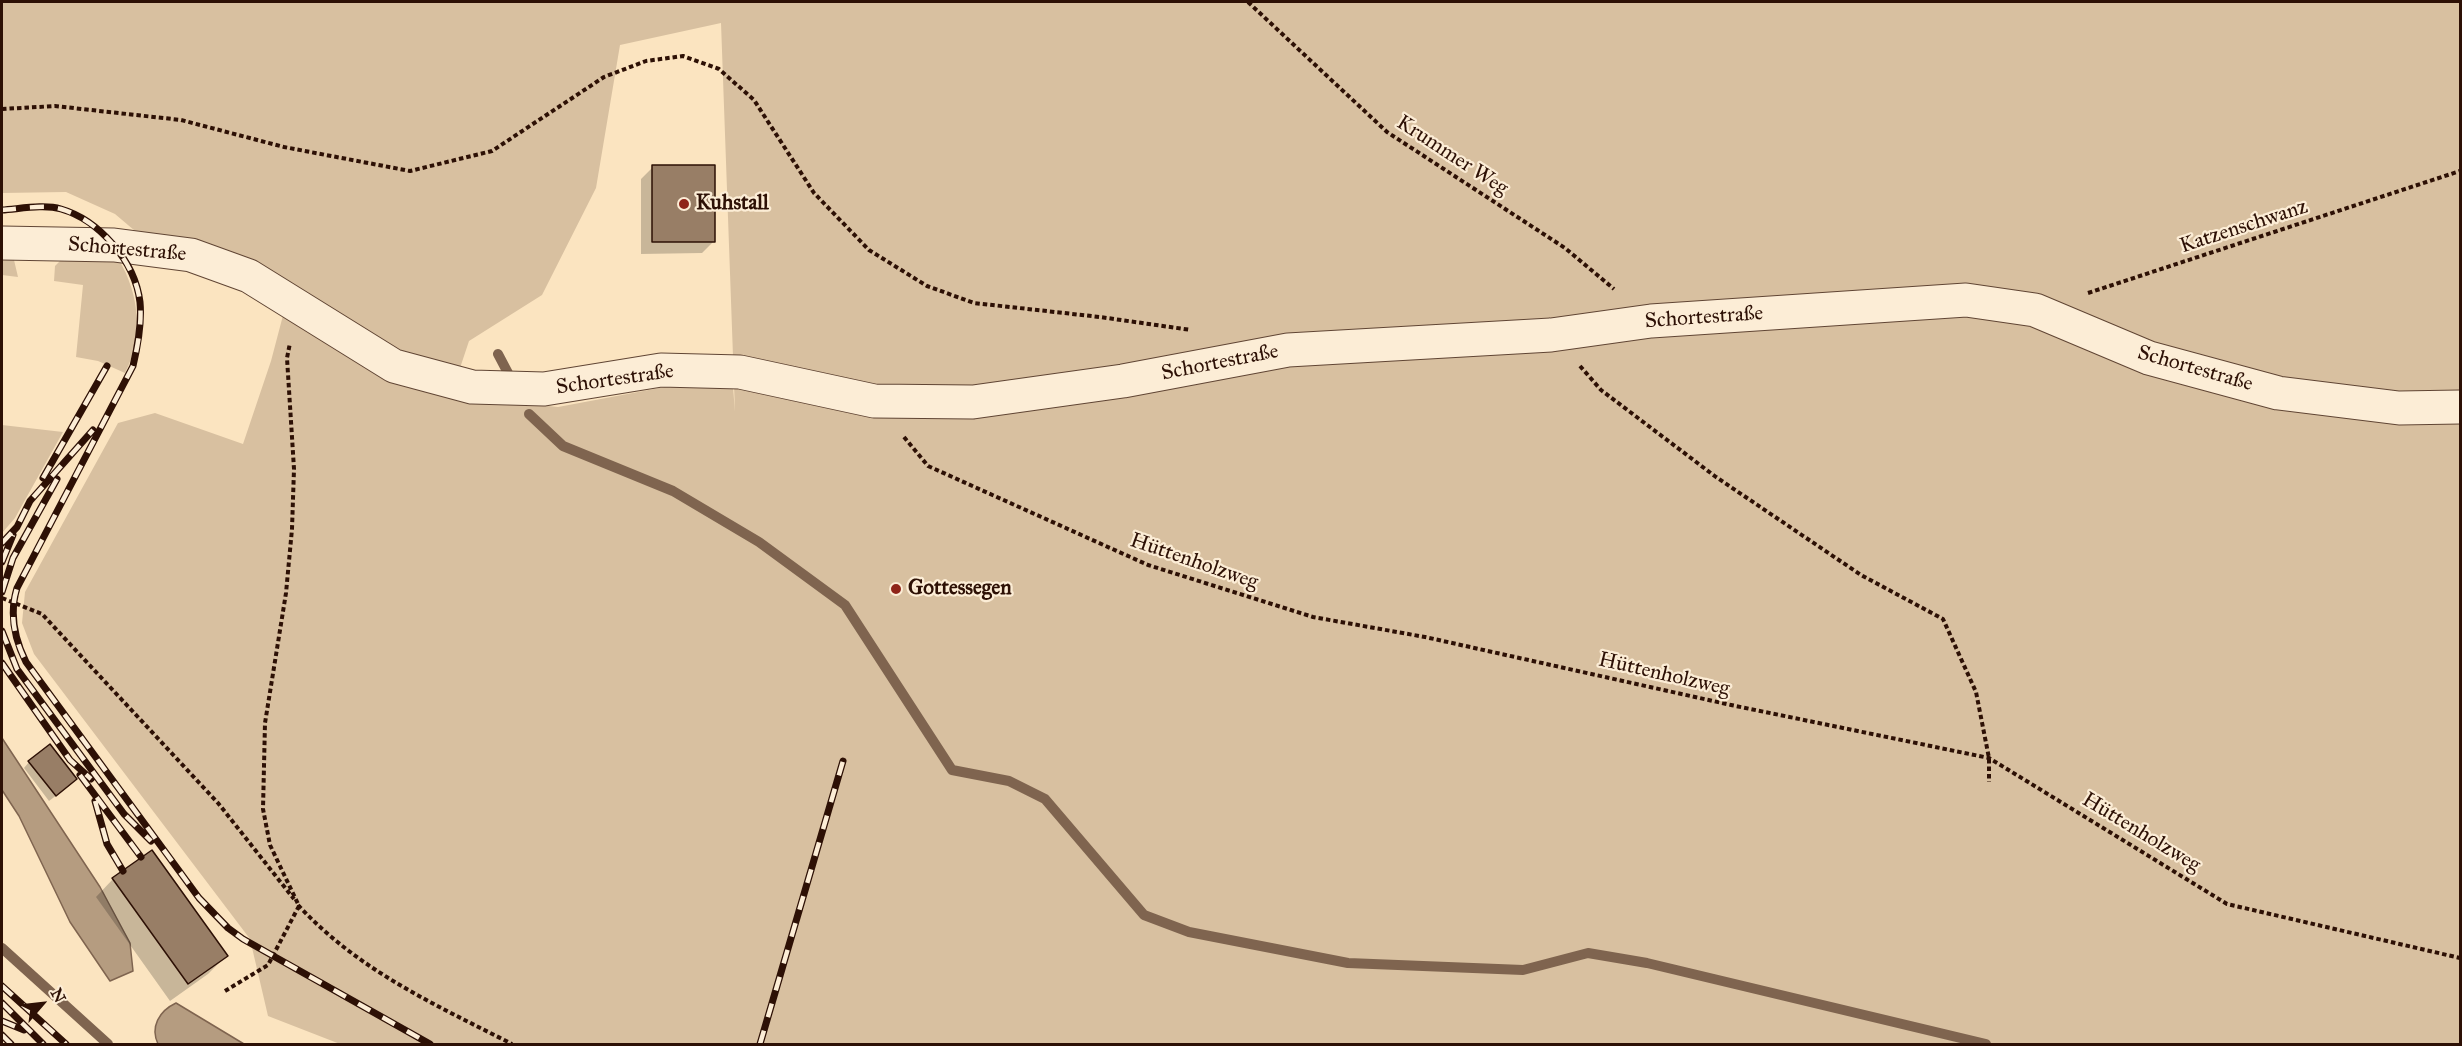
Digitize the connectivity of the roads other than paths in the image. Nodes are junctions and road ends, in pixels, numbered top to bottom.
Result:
1 (2, 243) edge
2 (2460, 407) edge

1 - 2 street, Schortestraße

